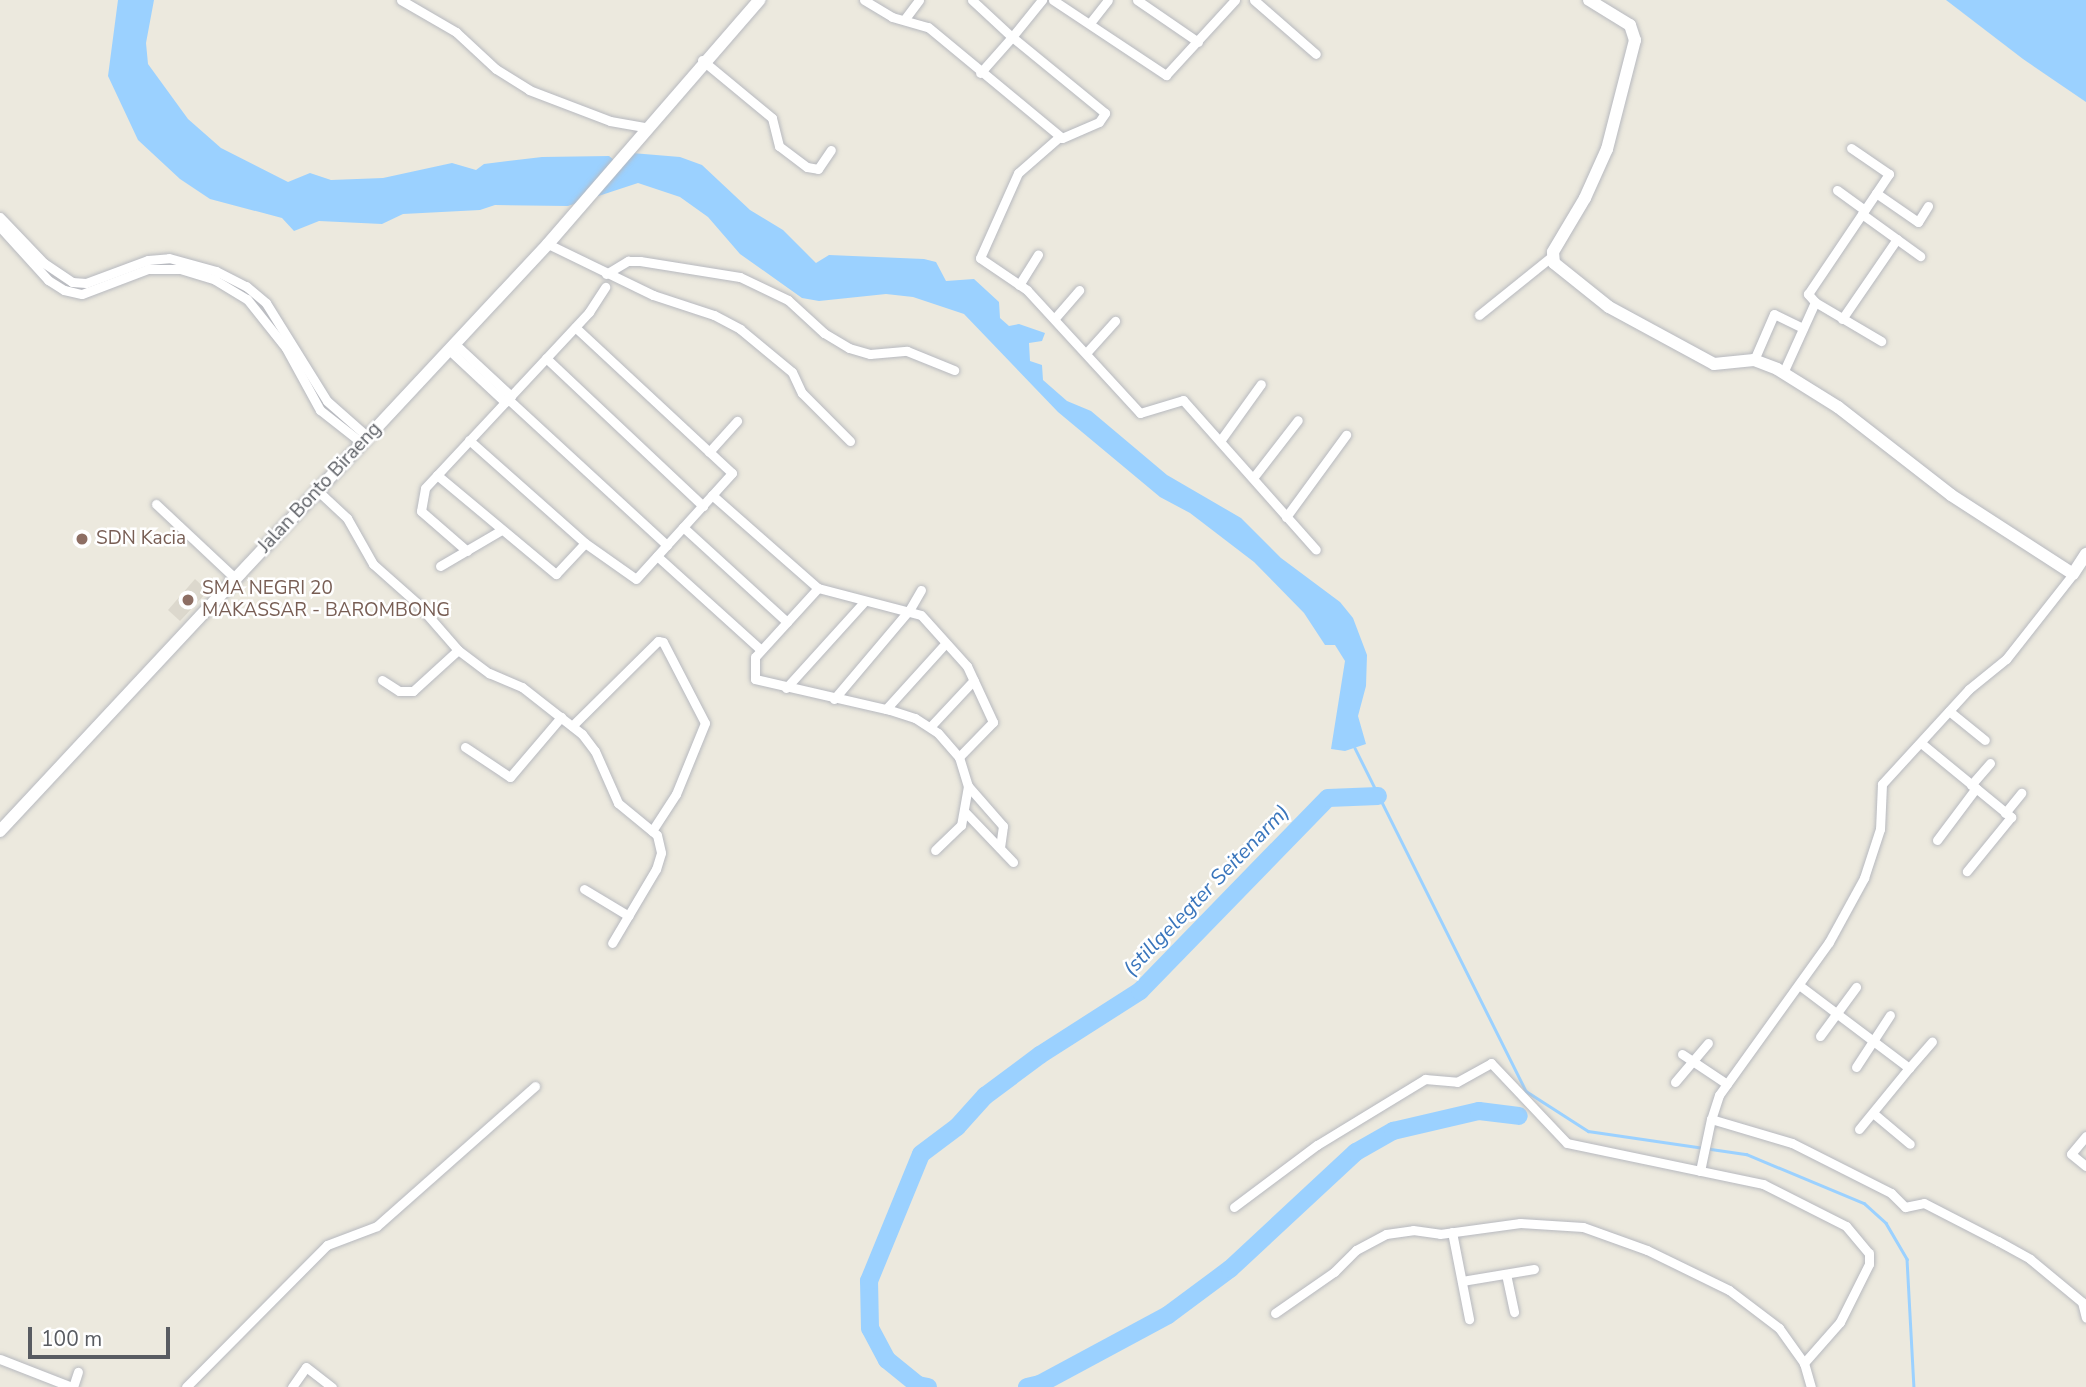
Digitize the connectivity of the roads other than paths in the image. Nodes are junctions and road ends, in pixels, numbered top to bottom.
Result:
1 (401, 0) edge
2 (759, 0) edge
3 (864, 0) edge
4 (919, 0) edge
5 (972, 0) edge
6 (1042, 0) edge
7 (1053, 0) edge
8 (1108, 0) edge
9 (1137, 0) edge
10 (1235, 0) edge
11 (1254, 0) edge
12 (1589, 0) edge
13 (904, 20) junction
14 (1090, 23) junction
15 (1012, 37) junction
16 (1198, 42) junction
17 (1316, 54) dead end
18 (702, 60) junction
19 (980, 73) junction
20 (645, 127) junction
21 (1058, 138) junction
22 (1851, 148) dead end
23 (831, 150) dead end
24 (1837, 190) dead end
25 (1876, 193) junction
26 (1928, 206) dead end
27 (1863, 212) junction
28 (0, 217) edge
29 (0, 227) edge
30 (1897, 240) junction
31 (548, 244) junction
32 (1038, 255) dead end
33 (1920, 256) dead end
34 (1551, 257) junction
35 (606, 274) junction
36 (1019, 285) junction
37 (605, 287) dead end
38 (1079, 290) dead end
39 (1815, 302) junction
40 (1479, 315) dead end
41 (1055, 318) junction
42 (1842, 318) junction
43 (1115, 321) dead end
44 (575, 327) junction
45 (1803, 328) junction
46 (1881, 341) dead end
47 (451, 346) junction
48 (1087, 352) junction
49 (546, 358) junction
50 (1754, 360) junction
51 (954, 370) dead end
52 (1783, 373) junction
53 (1261, 384) dead end
54 (508, 399) junction
55 (1298, 420) dead end
56 (737, 421) dead end
57 (1346, 435) dead end
58 (365, 440) junction
59 (469, 440) junction
60 (850, 441) dead end
61 (1220, 441) junction
62 (709, 452) junction
63 (437, 475) junction
64 (1253, 478) junction
65 (318, 491) junction
66 (712, 495) junction
67 (156, 504) dead end
68 (703, 506) junction
69 (1286, 517) junction
70 (683, 527) junction
71 (500, 531) junction
72 (584, 543) junction
73 (667, 545) junction
74 (1316, 550) dead end
75 (467, 551) junction
76 (2086, 554) edge
77 (657, 556) junction
78 (440, 566) dead end
79 (2073, 575) junction
80 (236, 579) junction
81 (818, 588) junction
82 (920, 590) dead end
83 (864, 602) junction
84 (910, 609) junction
85 (788, 622) junction
86 (946, 644) junction
87 (457, 650) junction
88 (761, 650) junction
89 (382, 680) dead end
90 (974, 680) junction
91 (786, 688) junction
92 (834, 699) junction
93 (886, 709) junction
94 (1949, 711) junction
95 (561, 717) junction
96 (572, 726) junction
97 (930, 727) junction
98 (1985, 740) dead end
99 (1921, 743) junction
100 (465, 747) dead end
101 (959, 757) junction
102 (1990, 763) dead end
103 (968, 786) junction
104 (1974, 786) junction
105 (2021, 793) dead end
106 (966, 813) junction
107 (2005, 813) junction
108 (0, 831) edge
109 (652, 831) junction
110 (1937, 840) dead end
111 (1000, 848) junction
112 (935, 850) dead end
113 (1013, 862) dead end
114 (1967, 871) dead end
115 (584, 889) dead end
116 (629, 916) junction
117 (612, 943) dead end
118 (1799, 985) junction
119 (1856, 987) dead end
120 (1836, 1014) junction
121 (1891, 1015) dead end
122 (1820, 1036) dead end
123 (1873, 1042) junction
124 (1932, 1042) dead end
125 (1708, 1043) dead end
126 (1682, 1054) dead end
127 (1693, 1062) junction
128 (1856, 1067) dead end
129 (1909, 1068) junction
130 (1675, 1082) dead end
131 (1727, 1084) junction
132 (535, 1086) dead end
133 (1873, 1113) junction
134 (1711, 1122) junction
135 (1859, 1129) dead end
136 (2086, 1136) edge
137 (1910, 1144) dead end
138 (2086, 1166) edge
139 (1700, 1171) junction
140 (1234, 1207) dead end
141 (1452, 1232) junction
142 (1534, 1269) dead end
143 (1506, 1274) junction
144 (1462, 1281) junction
145 (2086, 1307) edge
146 (1514, 1312) dead end
147 (1275, 1313) dead end
148 (2086, 1318) edge
149 (1469, 1319) dead end
150 (0, 1359) edge
151 (1804, 1363) junction
152 (78, 1372) dead end
153 (72, 1387) edge
154 (186, 1387) edge
155 (292, 1387) edge
156 (332, 1387) edge
157 (1811, 1387) edge

1 - 20 street
2 - 18 street, Jalan Bonto Biraeng
3 - 13 street
4 - 13 street
5 - 15 street
6 - 15 street
7 - 14 street
8 - 14 street
9 - 16 street
10 - 16 street
11 - 17 street
12 - 34 street
13 - 19 street
14 - 16 street
15 - 19 street
15 - 21 street
18 - 20 street, Jalan Bonto Biraeng
18 - 23 street
19 - 21 street
20 - 31 street, Jalan Bonto Biraeng
21 - 36 street
22 - 25 street
24 - 27 street
25 - 26 street
25 - 27 street
27 - 30 street
27 - 39 street
28 - 58 street
29 - 58 street
30 - 33 street
30 - 42 street
31 - 35 street
31 - 47 street, Jalan Bonto Biraeng
32 - 36 street
34 - 40 street
34 - 50 street
35 - 51 street
35 - 60 street
36 - 41 street
37 - 44 street
38 - 41 street
39 - 42 street
39 - 45 street
41 - 48 street
42 - 46 street
43 - 48 street
44 - 49 street
44 - 62 street
45 - 50 street
45 - 52 street
47 - 54 street
47 - 58 street, Jalan Bonto Biraeng
48 - 61 street
49 - 54 street
49 - 68 street
50 - 52 street
52 - 79 street
53 - 61 street
54 - 59 street
54 - 73 street
55 - 64 street
56 - 62 street
57 - 69 street
58 - 65 street, Jalan Bonto Biraeng
59 - 63 street
59 - 72 street
61 - 64 street
62 - 66 street
63 - 71 street
63 - 75 street
64 - 69 street
65 - 80 street, Jalan Bonto Biraeng
65 - 87 street
66 - 68 street
66 - 81 street
67 - 80 street
68 - 70 street
69 - 74 street
70 - 73 street
70 - 85 street
71 - 72 street
71 - 75 street
72 - 77 street
73 - 77 street
75 - 78 street
76 - 79 street
77 - 88 street
79 - 94 street
80 - 108 street, Jalan Bonto Biraeng
81 - 83 street
81 - 85 street
82 - 84 street
83 - 84 street
83 - 91 street
84 - 86 street
84 - 92 street
85 - 88 street
86 - 90 street
86 - 93 street
87 - 89 street
87 - 95 street
88 - 91 street
90 - 97 street
90 - 101 street
91 - 92 street
92 - 93 street
93 - 97 street
94 - 98 street
94 - 99 street
95 - 96 street
95 - 100 street
96 - 109 street
96 - 109 street
97 - 101 street
99 - 104 street
99 - 118 street
101 - 103 street
102 - 104 street
103 - 106 street
103 - 111 street
104 - 107 street
104 - 110 street
105 - 107 street
106 - 111 street
106 - 112 street
107 - 114 street
109 - 116 street
111 - 113 street
115 - 116 street
116 - 117 street
118 - 120 street
118 - 131 street
119 - 120 street
120 - 122 street
120 - 123 street
121 - 123 street
123 - 128 street
123 - 129 street
124 - 129 street
125 - 127 street
126 - 127 street
127 - 130 street
127 - 131 street
129 - 133 street
131 - 134 street
132 - 154 street
133 - 135 street
133 - 137 street
134 - 139 street
134 - 145 street
136 - 138 street
139 - 140 street
139 - 151 street
141 - 144 street
141 - 147 street
141 - 151 street
142 - 143 street
143 - 144 street
143 - 146 street
144 - 149 street
145 - 148 street
150 - 153 street
151 - 157 street
152 - 153 street
155 - 156 street

